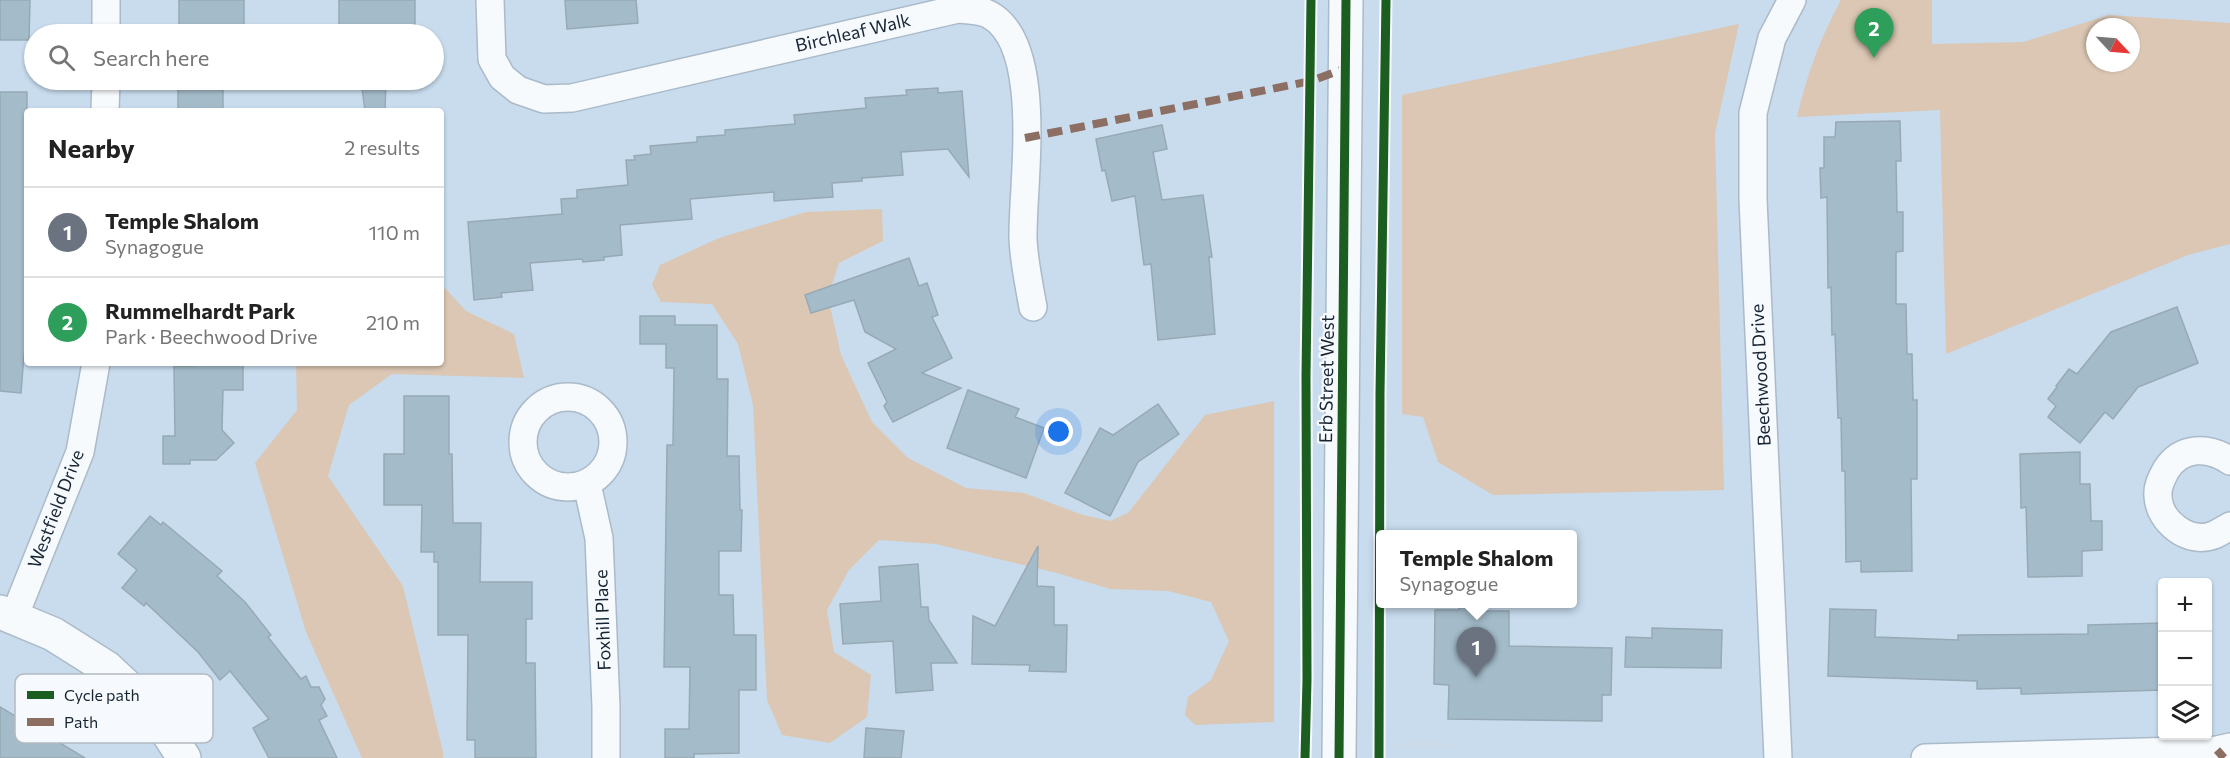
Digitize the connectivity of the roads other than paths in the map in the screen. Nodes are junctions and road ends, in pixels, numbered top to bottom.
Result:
1 (106, 0) edge
2 (490, 0) edge
3 (1346, 0) edge
4 (1792, 0) edge
5 (106, 24) edge
6 (106, 90) edge
7 (105, 108) edge
8 (1034, 307) dead end
9 (95, 366) edge
10 (2230, 461) edge
11 (587, 484) dead end
12 (2230, 526) edge
13 (7, 615) edge
14 (113, 674) edge
15 (174, 743) edge
16 (2222, 752) edge
17 (184, 758) edge
18 (606, 758) edge
19 (1339, 758) edge
20 (1778, 758) edge
21 (1784, 758) edge
22 (1925, 758) edge

1 - 5 street
2 - 8 street, Birchleaf Walk
3 - 19 main road, Erb Street West
4 - 20 street, Beechwood Drive
6 - 7 street
9 - 13 street, Westfield Drive
10 - 12 street
11 - 18 street, Foxhill Place
13 - 14 main road
15 - 17 main road
16 - 22 street
20 - 21 street

